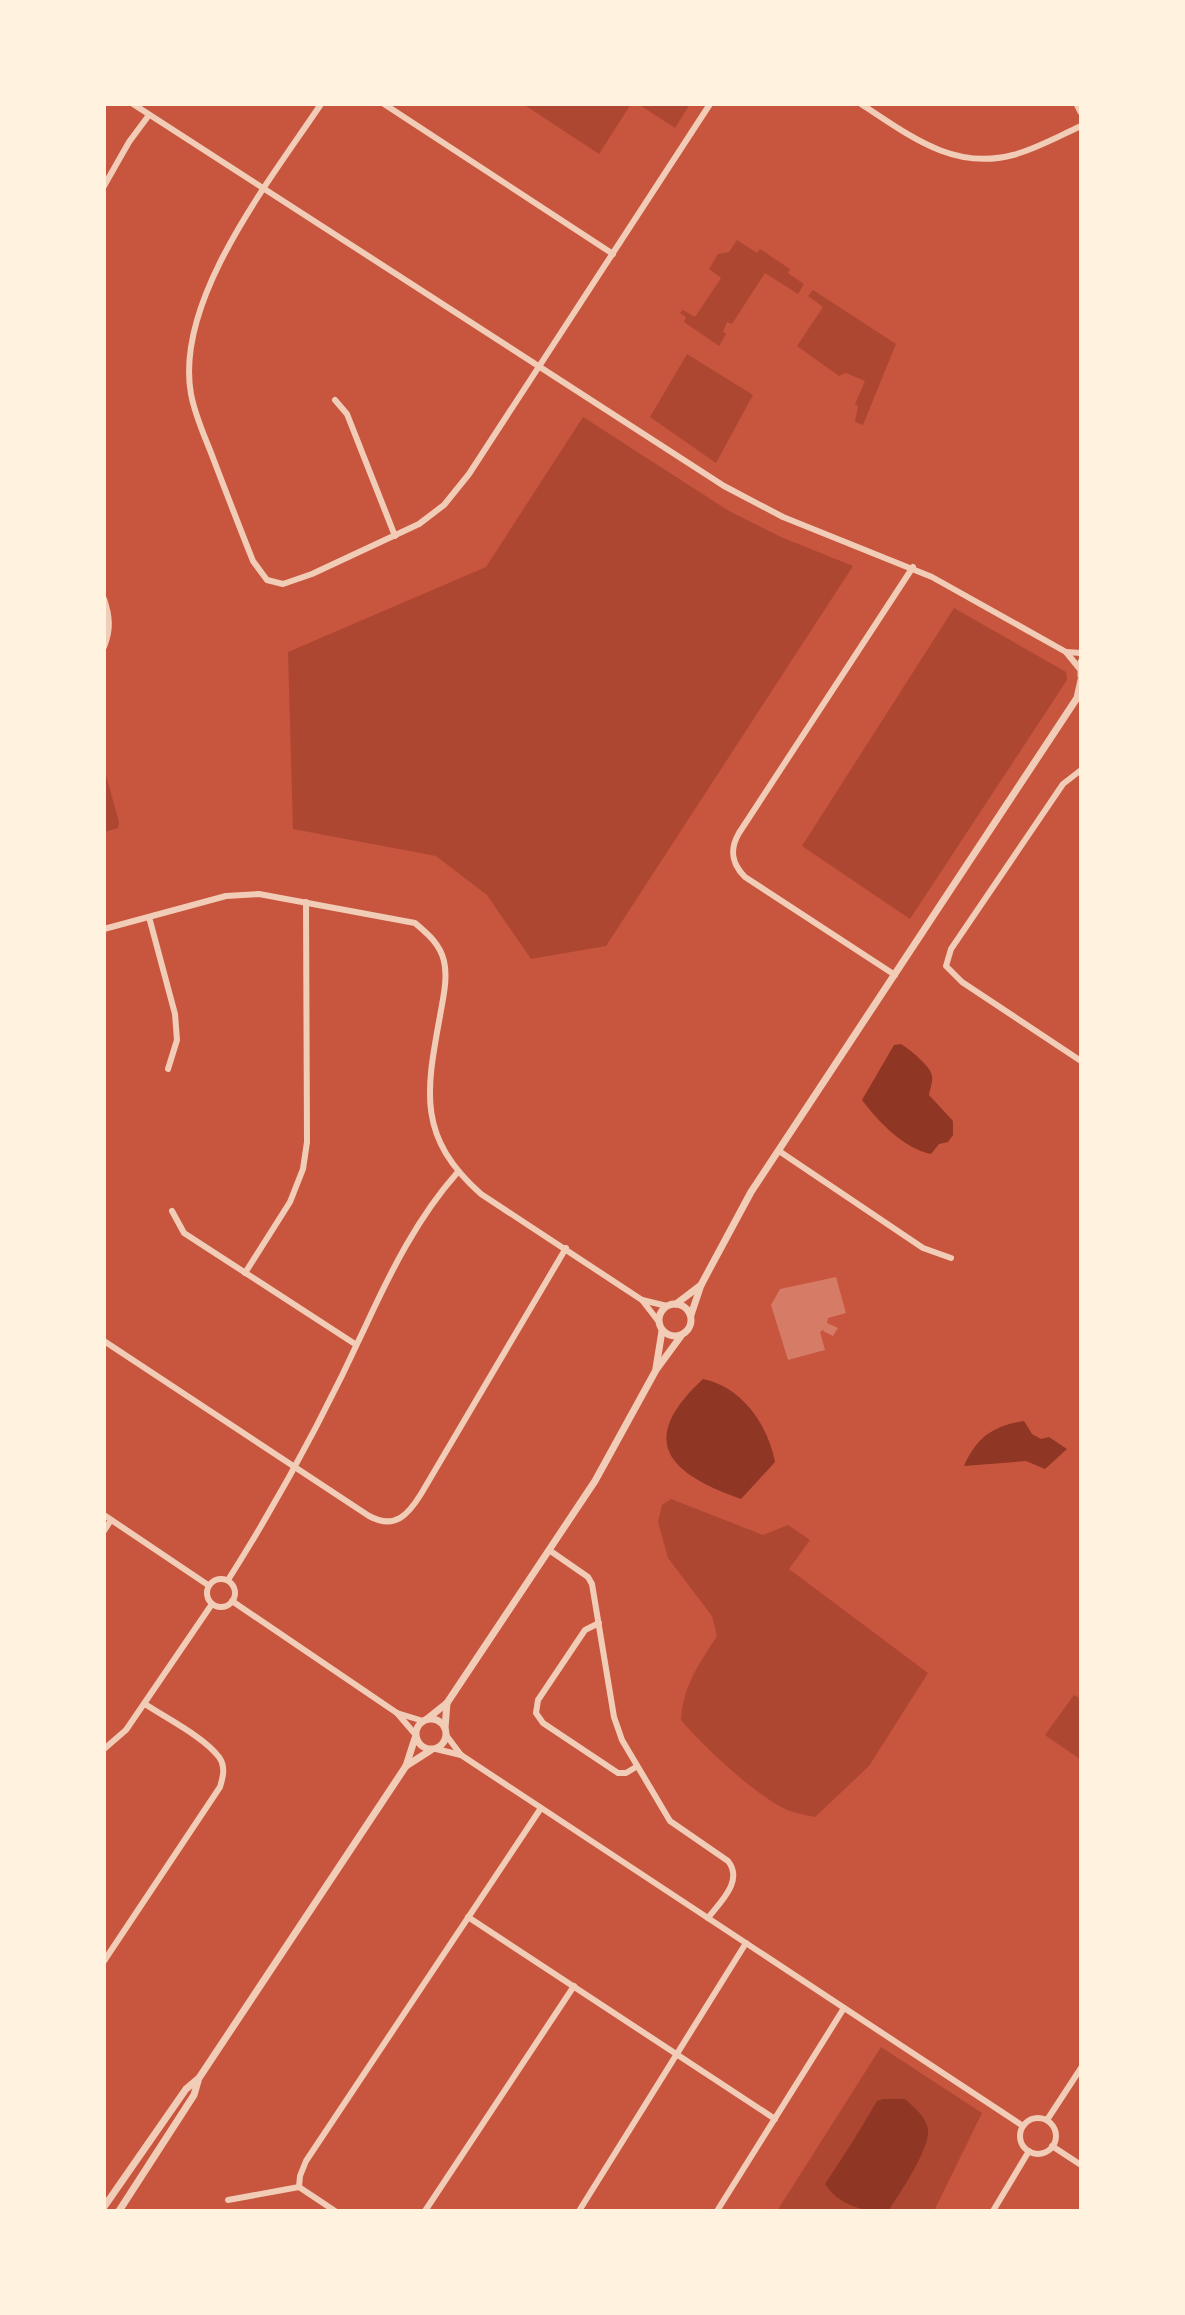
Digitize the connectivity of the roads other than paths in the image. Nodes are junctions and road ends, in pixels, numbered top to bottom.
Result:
1 (133, 104) edge
2 (321, 104) edge
3 (384, 104) edge
4 (710, 104) edge
5 (861, 104) edge
6 (1077, 104) edge
7 (1081, 112) edge
8 (149, 115) junction
9 (1081, 126) edge
10 (104, 186) edge
11 (265, 188) junction
12 (613, 254) junction
13 (539, 367) junction
14 (335, 400) dead end
15 (395, 536) junction
16 (913, 567) junction
17 (104, 599) edge
18 (104, 647) edge
19 (1066, 652) junction
20 (1081, 653) edge
21 (1081, 672) edge
22 (1079, 697) edge
23 (1081, 770) edge
24 (306, 902) junction
25 (149, 917) junction
26 (104, 929) edge
27 (895, 975) junction
28 (1081, 1061) edge
29 (168, 1069) dead end
30 (779, 1151) junction
31 (457, 1173) junction
32 (172, 1211) dead end
33 (566, 1248) junction
34 (951, 1258) dead end
35 (245, 1273) junction
36 (701, 1285) junction
37 (642, 1300) junction
38 (672, 1305) junction
39 (691, 1315) junction
40 (659, 1322) junction
41 (662, 1331) junction
42 (681, 1336) junction
43 (104, 1341) edge
44 (355, 1344) junction
45 (656, 1370) junction
46 (296, 1467) junction
47 (104, 1515) edge
48 (111, 1520) junction
49 (104, 1531) edge
50 (549, 1550) junction
51 (228, 1580) junction
52 (208, 1585) junction
53 (232, 1601) junction
54 (212, 1604) junction
55 (599, 1623) junction
56 (447, 1703) junction
57 (145, 1704) junction
58 (397, 1713) junction
59 (425, 1720) junction
60 (446, 1732) junction
61 (415, 1736) junction
62 (104, 1749) edge
63 (434, 1750) junction
64 (461, 1755) junction
65 (406, 1766) junction
66 (636, 1767) junction
67 (541, 1808) junction
68 (468, 1917) junction
69 (708, 1918) junction
70 (746, 1943) junction
71 (104, 1961) edge
72 (574, 1986) junction
73 (844, 2008) junction
74 (677, 2054) junction
75 (1081, 2068) edge
76 (199, 2078) junction
77 (775, 2119) junction
78 (1047, 2120) junction
79 (1023, 2126) junction
80 (1052, 2146) junction
81 (1029, 2151) junction
82 (1081, 2165) edge
83 (299, 2187) junction
84 (228, 2200) dead end
85 (104, 2207) edge
86 (119, 2211) edge
87 (335, 2211) edge
88 (425, 2211) edge
89 (579, 2211) edge
90 (717, 2211) edge
91 (993, 2211) edge

1 - 8 street
2 - 11 street
3 - 12 street
4 - 12 street
5 - 9 street
6 - 7 street
8 - 10 street
8 - 11 street
11 - 13 street
11 - 15 street
12 - 13 street
13 - 15 street
13 - 16 street
14 - 15 street
16 - 19 street
16 - 27 street
17 - 18 street
19 - 20 street
19 - 21 street
21 - 22 street
22 - 27 street
23 - 28 street
24 - 25 street
24 - 31 street
24 - 35 street
25 - 26 street
25 - 29 street
27 - 30 street
30 - 34 street
30 - 36 street
31 - 33 street
31 - 44 street
32 - 35 street
33 - 37 street
33 - 46 street
35 - 44 street
36 - 38 street
36 - 39 street
37 - 38 street
37 - 40 street
38 - 39 street
38 - 40 street
39 - 42 street
40 - 41 street
41 - 42 street
41 - 45 street
42 - 45 street
43 - 46 street
44 - 46 street
45 - 50 street
46 - 51 street
47 - 48 street
48 - 49 street
48 - 52 street
50 - 55 street
50 - 56 street
51 - 52 street
51 - 53 street
52 - 54 street
53 - 54 street
53 - 58 street
54 - 57 street
55 - 66 street
55 - 66 street
56 - 59 street
56 - 60 street
57 - 62 street
57 - 71 street
58 - 59 street
58 - 61 street
59 - 60 street
59 - 61 street
60 - 63 street
60 - 64 street
61 - 63 street
61 - 65 street
63 - 64 street
63 - 65 street
64 - 67 street
65 - 76 street
66 - 69 street
67 - 68 street
67 - 69 street
68 - 72 street
68 - 83 street
69 - 70 street
70 - 73 street
70 - 74 street
72 - 74 street
72 - 88 street
73 - 77 street
73 - 79 street
74 - 77 street
74 - 89 street
75 - 78 street
76 - 85 street
76 - 86 street
77 - 90 street
78 - 79 street
78 - 80 street
79 - 81 street
80 - 81 street
80 - 82 street
81 - 91 street
83 - 84 street
83 - 87 street

